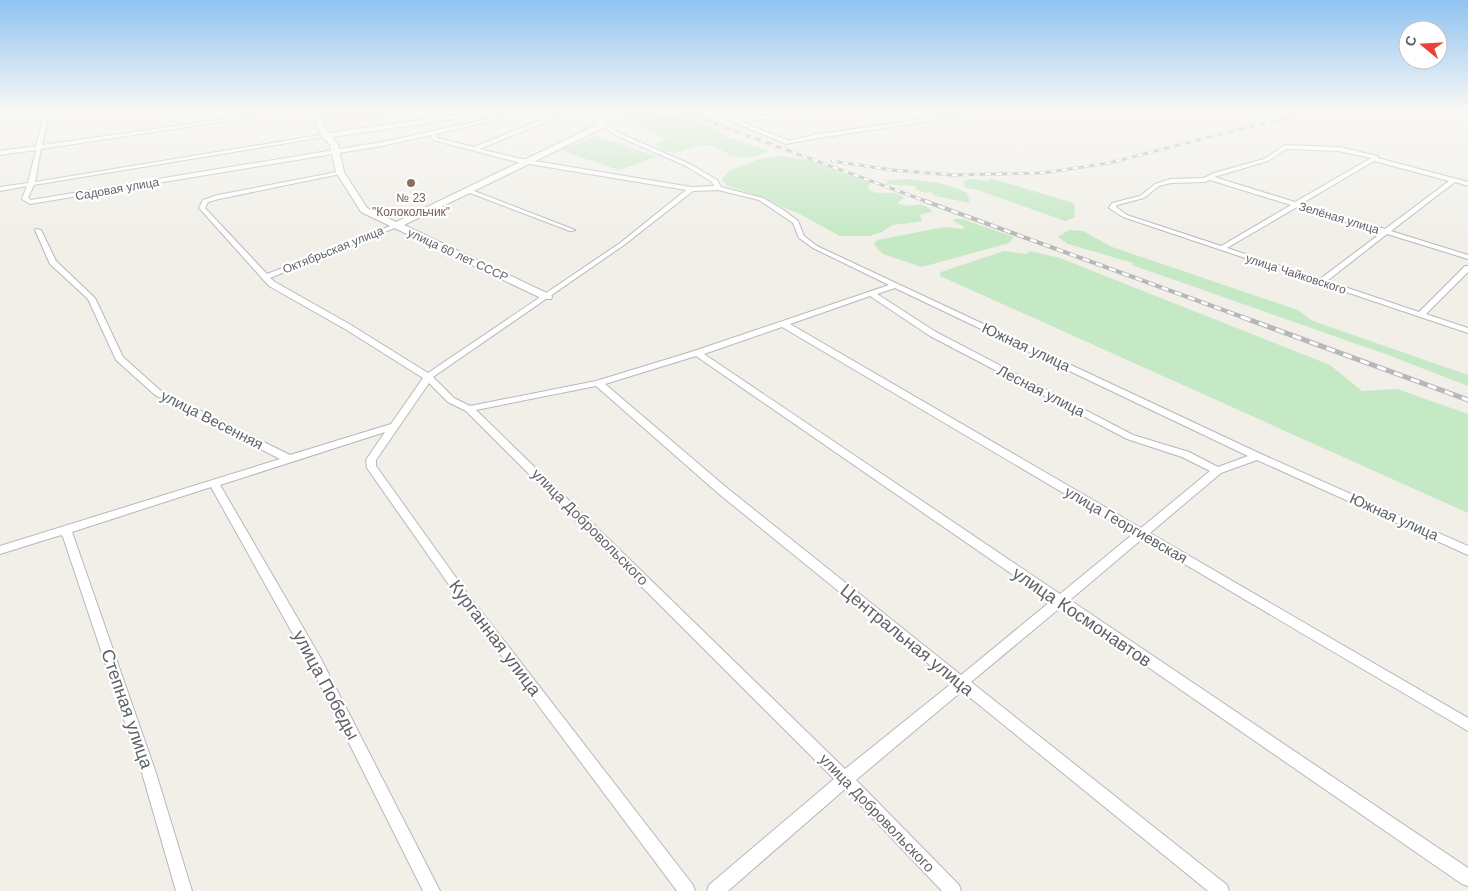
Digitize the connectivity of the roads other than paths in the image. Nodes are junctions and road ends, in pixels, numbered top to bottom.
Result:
1 (37, 152) edge
2 (230, 152) edge
3 (337, 152) joint
4 (486, 152) edge
5 (546, 152) edge
6 (658, 152) edge
7 (1278, 152) edge
8 (1351, 152) edge
9 (1373, 159) junction
10 (528, 160) junction
11 (340, 172) junction
12 (1210, 178) junction
13 (1454, 180) junction
14 (31, 184) junction
15 (1468, 184) edge
16 (718, 188) junction
17 (0, 189) edge
18 (691, 189) junction
19 (467, 190) junction
20 (1294, 205) junction
21 (396, 226) junction
22 (38, 230) dead end
23 (572, 230) dead end
24 (1387, 233) junction
25 (1220, 249) junction
26 (1468, 257) edge
27 (1468, 268) edge
28 (265, 277) junction
29 (1321, 282) junction
30 (896, 286) junction
31 (872, 294) junction
32 (547, 297) junction
33 (1421, 315) junction
34 (784, 324) junction
35 (1468, 331) edge
36 (697, 353) junction
37 (428, 377) junction
38 (598, 383) junction
39 (469, 409) junction
40 (395, 426) junction
41 (1257, 456) junction
42 (289, 460) junction
43 (1217, 471) junction
44 (214, 483) junction
45 (63, 530) junction
46 (1141, 533) junction
47 (0, 550) edge
48 (1468, 551) edge
49 (1060, 602) junction
50 (962, 684) junction
51 (1468, 725) edge
52 (845, 779) junction
53 (1468, 878) edge
54 (184, 891) edge
55 (432, 891) edge
56 (686, 891) edge
57 (715, 891) edge
58 (953, 891) edge
59 (1221, 891) edge

1 - 14 street
2 - 14 street
3 - 11 street, улица 60 лет СССР
3 - 14 street, Садовая улица
4 - 10 street
5 - 10 street, Октябрьская улица
6 - 16 street, Южная улица
7 - 12 street
8 - 9 street
9 - 13 street
9 - 20 street
10 - 18 street
10 - 19 street, Октябрьская улица
11 - 21 street, улица 60 лет СССР
11 - 28 street, улица Добровольского
12 - 20 street, Зелёная улица
12 - 25 street, улица Чайковского
13 - 15 street
13 - 24 street
14 - 17 street
16 - 18 street
16 - 30 street, Южная улица
18 - 32 street
19 - 21 street, Октябрьская улица
19 - 23 street
20 - 24 street, Зелёная улица
20 - 25 street
21 - 28 street, Октябрьская улица
21 - 32 street, улица 60 лет СССР
22 - 42 street, улица Весенняя
24 - 26 street, Зелёная улица
24 - 29 street
25 - 29 street, улица Чайковского
27 - 33 street
28 - 37 street, улица Добровольского
29 - 33 street, улица Чайковского
30 - 31 street
30 - 41 street, Южная улица
31 - 34 street
31 - 43 street, Лесная улица
32 - 37 street
33 - 35 street, улица Чайковского
34 - 36 street
34 - 46 street, улица Георгиевская
36 - 38 street
36 - 49 street, улица Космонавтов
37 - 39 street, улица Добровольского
37 - 40 street, Курганная улица
38 - 39 street
38 - 50 street, Центральная улица
39 - 52 street, улица Добровольского
40 - 42 street
40 - 56 street, Курганная улица
41 - 43 street
41 - 48 street, Южная улица
42 - 44 street
43 - 46 street
44 - 45 street
44 - 55 street, улица Победы
45 - 47 street
45 - 54 street, Степная улица
46 - 49 street
46 - 51 street, улица Георгиевская
49 - 50 street
49 - 53 street, улица Космонавтов
50 - 52 street
50 - 59 street, Центральная улица
52 - 57 street
52 - 58 street, улица Добровольского

